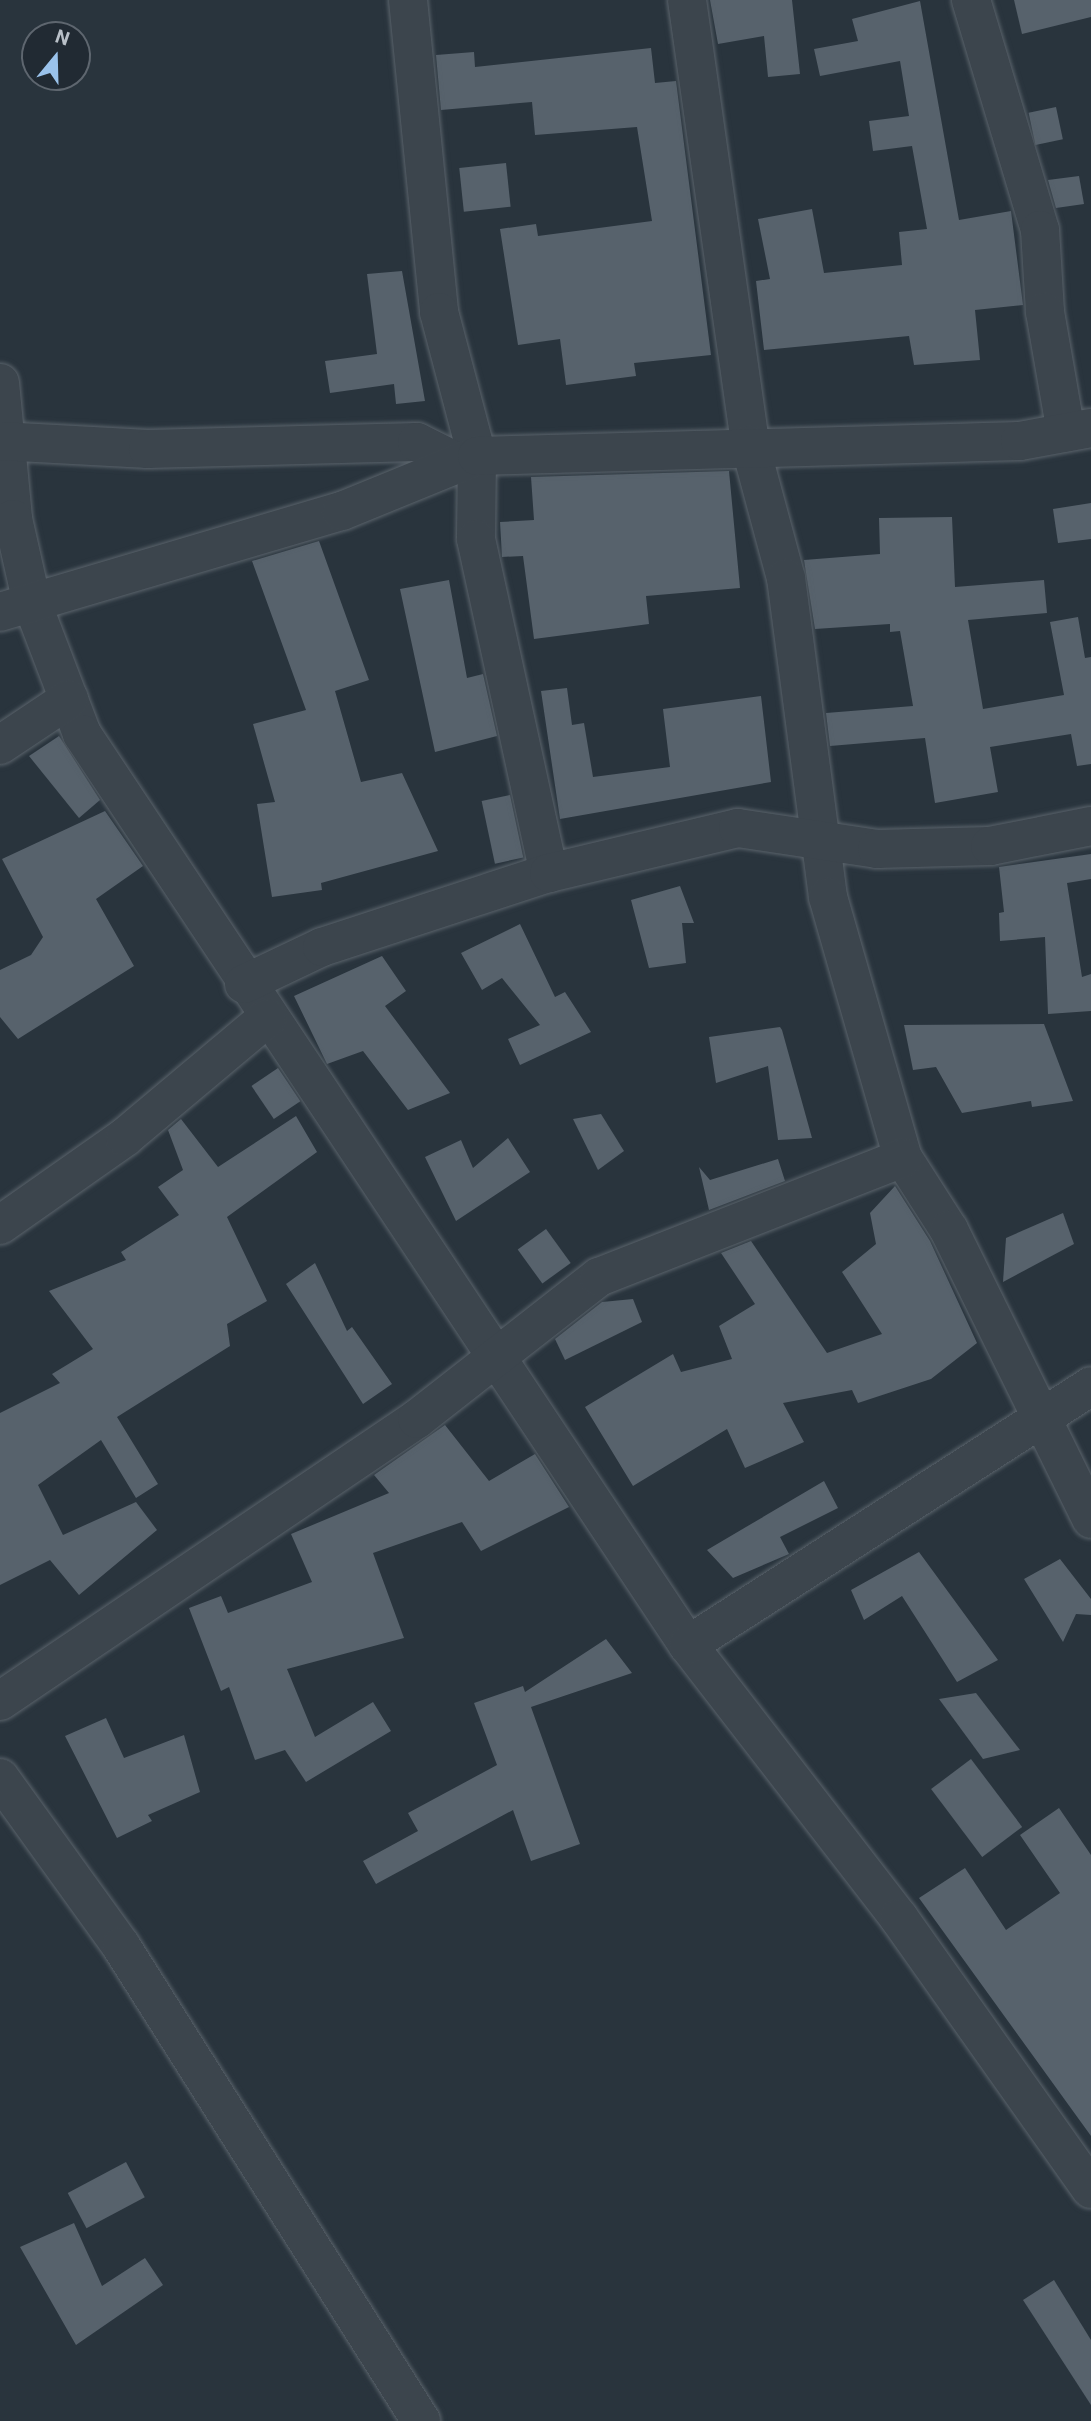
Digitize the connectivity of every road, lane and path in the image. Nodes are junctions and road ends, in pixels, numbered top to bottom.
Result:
1 (408, 0) edge
2 (687, 0) edge
3 (971, 0) edge
4 (0, 383) edge
5 (1078, 430) edge
6 (2, 441) edge
7 (750, 445) junction
8 (468, 459) junction
9 (16, 607) edge
10 (69, 699) junction
11 (0, 746) edge
12 (1091, 826) edge
13 (819, 840) junction
14 (549, 873) junction
15 (244, 984) junction
16 (267, 1018) junction
17 (903, 1158) junction
18 (0, 1225) edge
19 (495, 1360) junction
20 (1091, 1386) edge
21 (1038, 1417) junction
22 (1091, 1519) edge
23 (688, 1644) junction
24 (0, 1701) edge
25 (0, 1778) edge
26 (1091, 2189) edge
27 (421, 2421) edge

1 - 8 street
2 - 7 street
3 - 5 street
4 - 6 street
5 - 7 street
6 - 8 street
6 - 9 street
7 - 8 street
7 - 13 street
8 - 9 street
8 - 14 street
9 - 10 street
10 - 11 street
10 - 15 street
12 - 13 street
13 - 14 street
13 - 17 street
14 - 15 street
15 - 16 street
16 - 18 street
16 - 19 street
17 - 19 street
17 - 21 street
19 - 23 street
19 - 24 street
20 - 21 street
21 - 22 street
21 - 23 street
23 - 26 street
25 - 27 street

